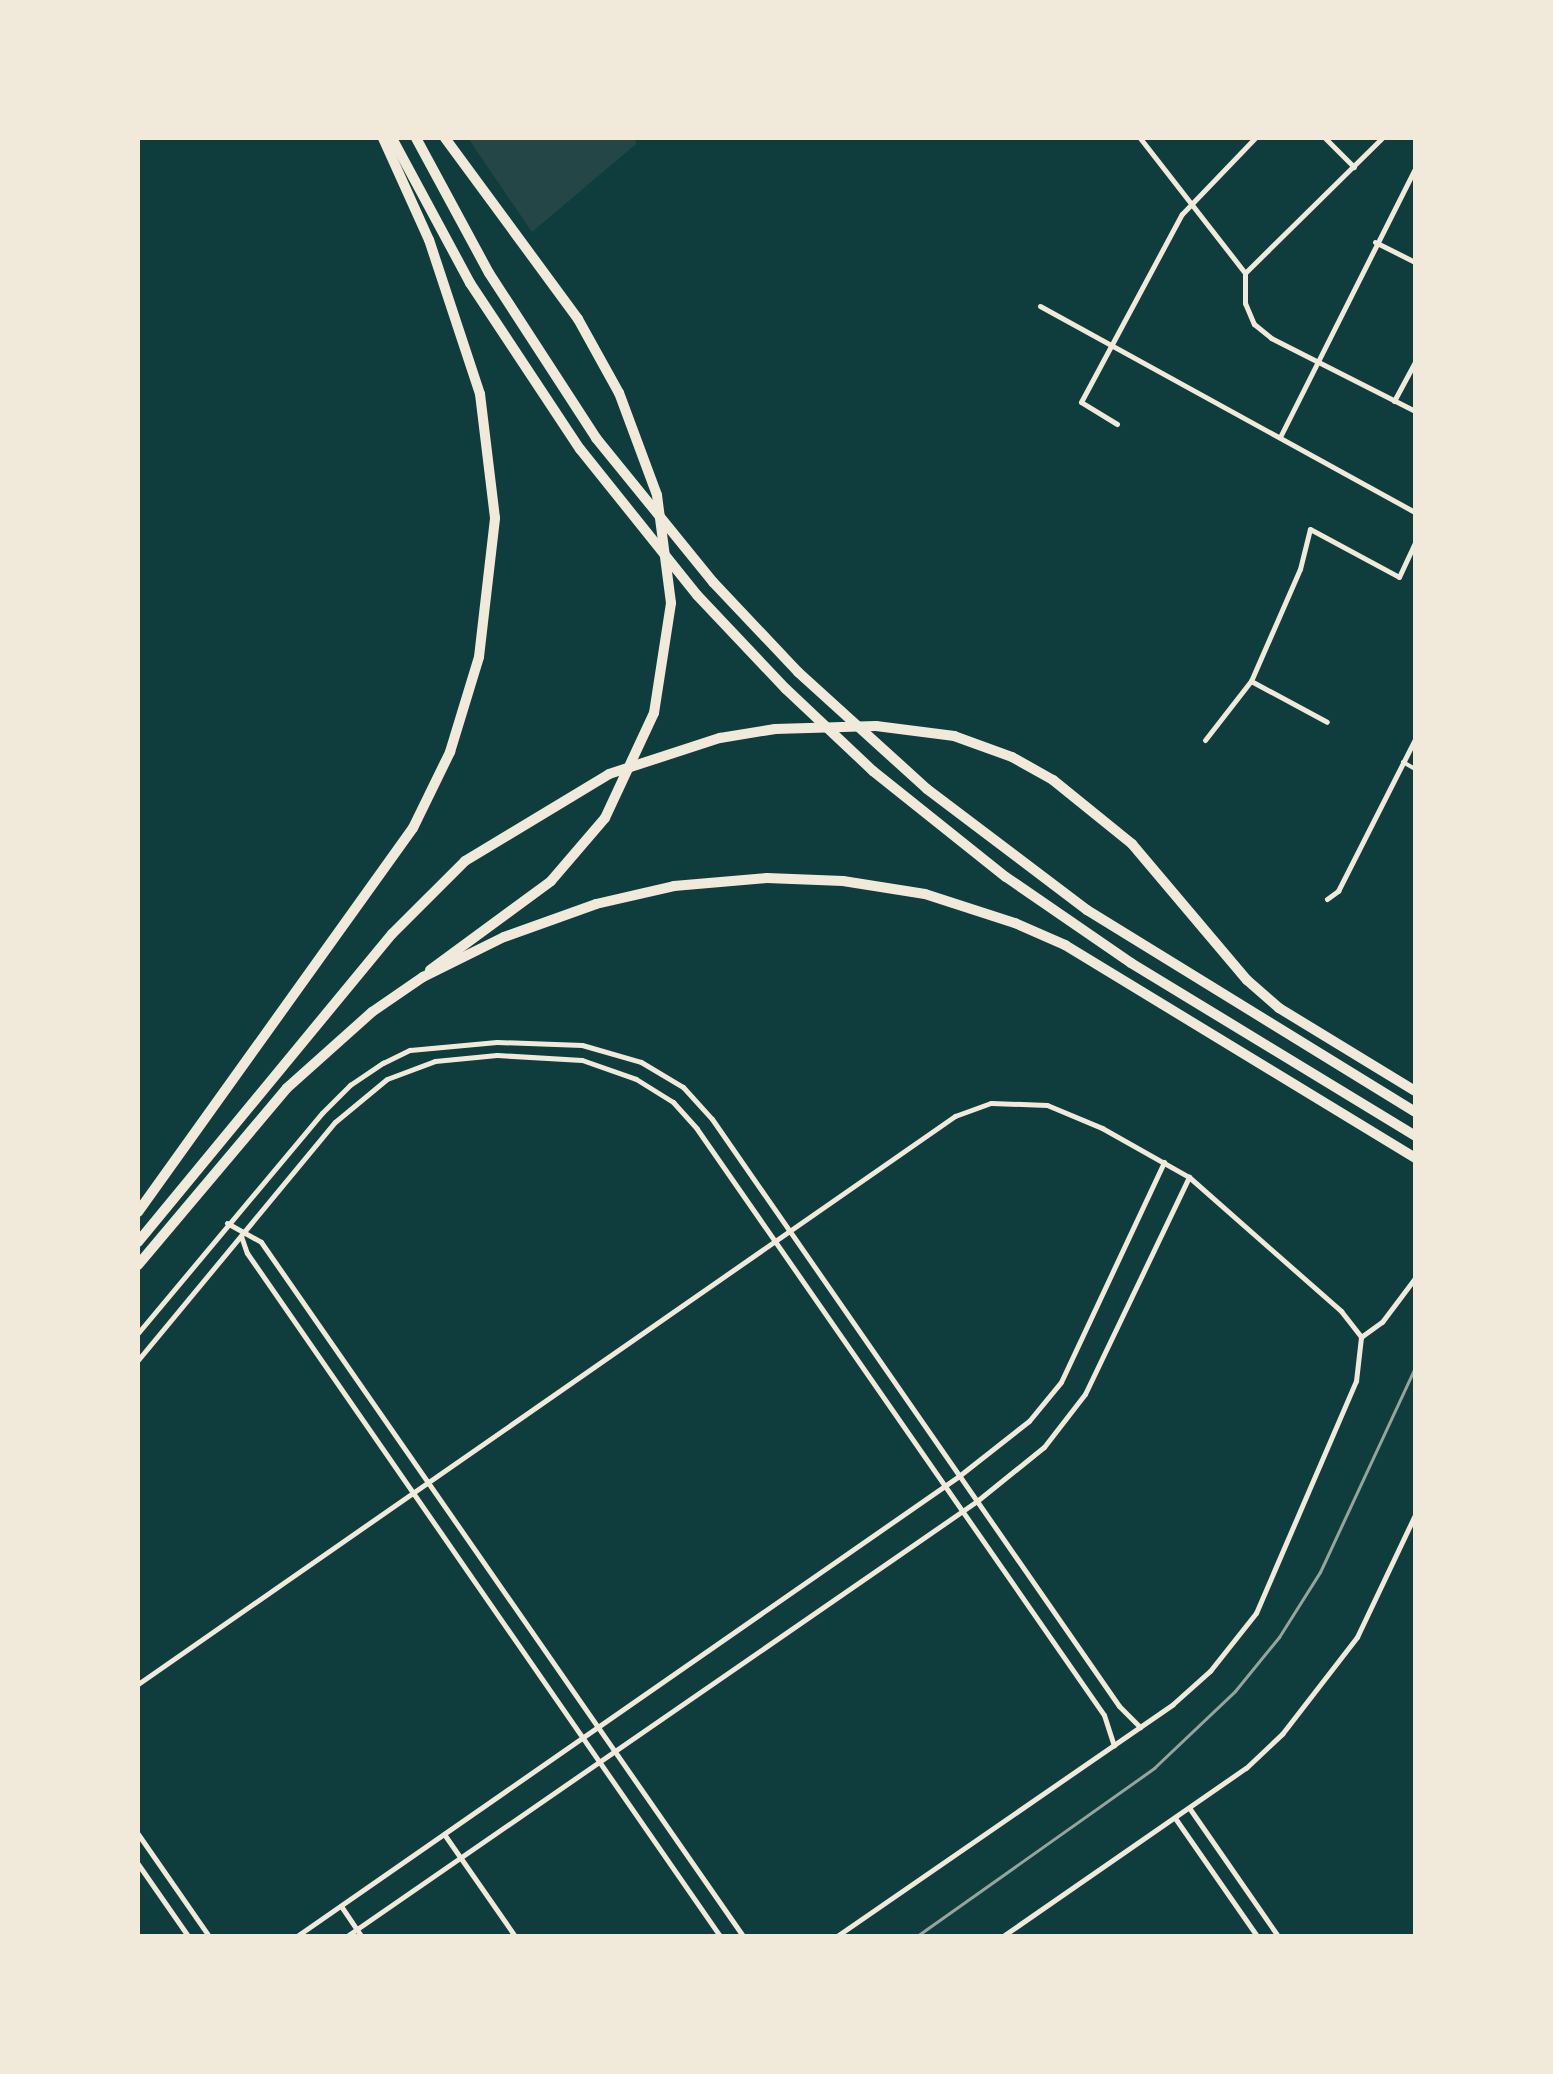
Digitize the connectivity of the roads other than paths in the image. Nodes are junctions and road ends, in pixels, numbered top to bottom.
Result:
1 (383, 138) edge
2 (392, 138) edge
3 (416, 138) edge
4 (445, 138) edge
5 (1150, 138) edge
6 (1255, 138) edge
7 (1325, 138) edge
8 (1382, 138) edge
9 (1142, 141) edge
10 (1354, 167) junction
11 (1415, 168) edge
12 (1190, 204) junction
13 (1375, 242) junction
14 (1415, 262) edge
15 (1245, 273) junction
16 (1040, 306) dead end
17 (1112, 344) junction
18 (1314, 360) junction
19 (1415, 362) edge
20 (1394, 401) junction
21 (1415, 411) edge
22 (1117, 424) dead end
23 (1280, 437) junction
24 (1415, 512) edge
25 (1415, 543) edge
26 (1251, 681) junction
27 (1327, 722) dead end
28 (1415, 739) edge
29 (1205, 740) dead end
30 (1403, 762) junction
31 (1415, 769) edge
32 (1327, 899) dead end
33 (423, 977) junction
34 (1415, 1091) edge
35 (1415, 1112) edge
36 (1415, 1136) edge
37 (1415, 1158) edge
38 (1164, 1162) junction
39 (1189, 1177) junction
40 (138, 1212) edge
41 (227, 1223) junction
42 (790, 1232) junction
43 (240, 1235) junction
44 (138, 1242) edge
45 (775, 1242) junction
46 (138, 1265) edge
47 (1415, 1278) edge
48 (138, 1333) edge
49 (1361, 1337) junction
50 (138, 1360) edge
51 (959, 1476) junction
52 (428, 1483) junction
53 (944, 1486) junction
54 (413, 1493) junction
55 (977, 1501) junction
56 (962, 1511) junction
57 (1415, 1515) edge
58 (138, 1684) edge
59 (598, 1727) junction
60 (1140, 1727) junction
61 (583, 1738) junction
62 (1114, 1745) junction
63 (615, 1751) junction
64 (599, 1762) junction
65 (1189, 1808) junction
66 (1175, 1818) junction
67 (138, 1834) edge
68 (444, 1834) junction
69 (461, 1858) junction
70 (138, 1864) edge
71 (341, 1906) junction
72 (357, 1930) junction
73 (188, 1936) edge
74 (209, 1936) edge
75 (297, 1936) edge
76 (347, 1936) edge
77 (361, 1936) edge
78 (515, 1936) edge
79 (720, 1936) edge
80 (743, 1936) edge
81 (837, 1936) edge
82 (1003, 1936) edge
83 (1257, 1936) edge
84 (1278, 1936) edge

1 - 40 highway
2 - 36 highway
3 - 35 highway
4 - 33 highway
5 - 9 street
6 - 12 street
7 - 10 street
8 - 10 street
9 - 12 street
10 - 15 street
11 - 13 street
12 - 15 street
12 - 17 street
13 - 14 street
13 - 18 street
15 - 18 street
16 - 17 street
17 - 22 street
17 - 23 street
18 - 20 street
18 - 23 street
19 - 20 street
20 - 21 street
23 - 24 street
25 - 26 street
26 - 27 street
26 - 29 street
28 - 30 street
30 - 31 street
30 - 32 street
33 - 37 highway
33 - 46 highway
34 - 44 highway
38 - 39 street
38 - 42 street
38 - 51 street
39 - 49 street
39 - 55 street
41 - 42 street
41 - 43 street
41 - 48 street
42 - 45 street
42 - 51 street
43 - 45 street
43 - 50 street
43 - 52 street
43 - 54 street
45 - 52 street
45 - 53 street
47 - 49 street
49 - 60 street
51 - 53 street
51 - 55 street
52 - 54 street
52 - 59 street
53 - 56 street
53 - 59 street
54 - 58 street
54 - 61 street
55 - 56 street
55 - 60 street
56 - 62 street
56 - 63 street
57 - 65 street
59 - 61 street
59 - 63 street
60 - 62 street
61 - 64 street
61 - 68 street
62 - 81 street
63 - 64 street
63 - 80 street
64 - 69 street
64 - 79 street
65 - 66 street
65 - 84 street
66 - 82 street
66 - 83 street
67 - 74 street
68 - 69 street
68 - 71 street
69 - 72 street
69 - 78 street
70 - 73 street
71 - 72 street
71 - 75 street
72 - 76 street
72 - 77 street

